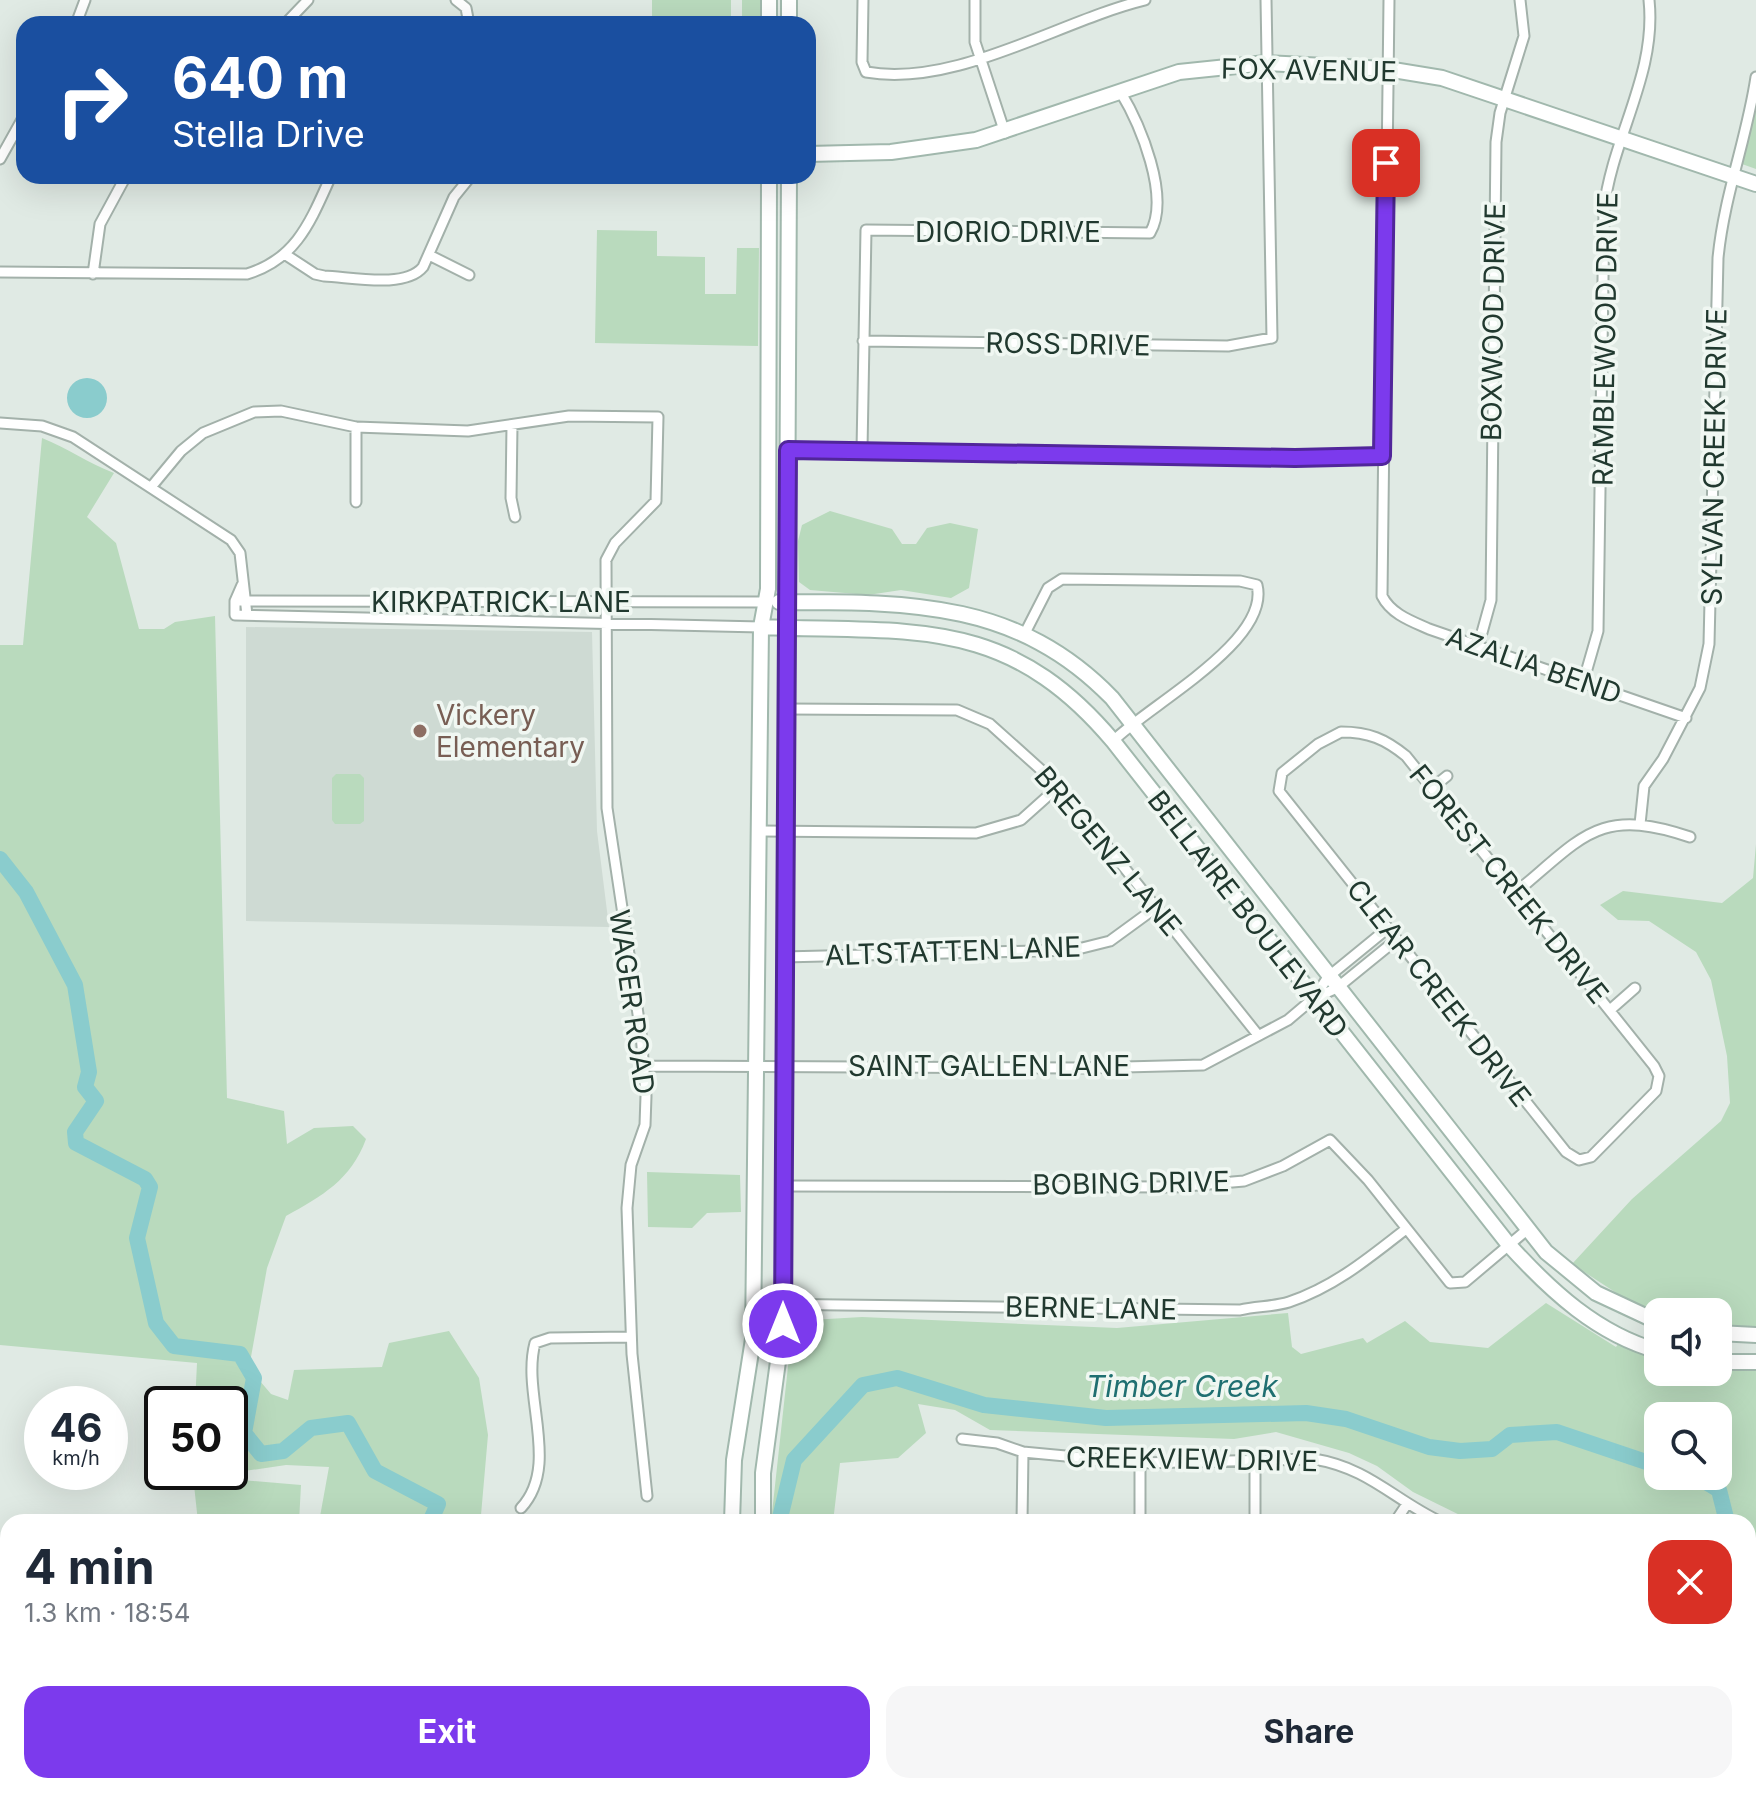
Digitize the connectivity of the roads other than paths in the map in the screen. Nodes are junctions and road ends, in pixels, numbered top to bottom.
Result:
1 (308, 0) edge
2 (456, 0) edge
3 (863, 0) edge
4 (975, 0) edge
5 (1145, 0) edge
6 (1266, 0) edge
7 (1389, 0) edge
8 (1520, 0) edge
9 (1649, 0) edge
10 (293, 16) edge
11 (468, 16) edge
12 (979, 59) junction
13 (1266, 63) junction
14 (1387, 69) junction
15 (1756, 77) edge
16 (1120, 91) junction
17 (1505, 98) junction
18 (16, 130) edge
19 (1005, 133) junction
20 (1622, 139) junction
21 (816, 154) edge
22 (0, 159) edge
23 (1732, 177) junction
24 (122, 184) edge
25 (327, 184) edge
26 (465, 184) edge
27 (769, 184) edge
28 (789, 184) edge
29 (1756, 184) edge
30 (286, 255) junction
31 (429, 255) junction
32 (0, 272) edge
33 (93, 274) junction
34 (469, 275) dead end
35 (863, 341) junction
36 (767, 374) junction
37 (0, 423) edge
38 (512, 425) junction
39 (356, 427) junction
40 (788, 450) junction
41 (862, 450) junction
42 (1382, 456) junction
43 (152, 486) junction
44 (356, 502) dead end
45 (515, 517) dead end
46 (242, 585) junction
47 (235, 601) junction
48 (247, 601) junction
49 (606, 602) junction
50 (767, 602) junction
51 (787, 602) junction
52 (247, 615) junction
53 (606, 625) junction
54 (761, 627) junction
55 (787, 628) junction
56 (1025, 633) junction
57 (1478, 647) junction
58 (1583, 683) junction
59 (786, 709) junction
60 (1686, 718) junction
61 (1131, 723) junction
62 (1113, 741) junction
63 (1282, 773) joint
64 (1447, 776) dead end
65 (1059, 786) junction
66 (1432, 788) junction
67 (1640, 824) junction
68 (759, 831) junction
69 (784, 831) junction
70 (1690, 837) dead end
71 (1515, 893) junction
72 (1158, 906) junction
73 (1388, 928) junction
74 (1396, 940) junction
75 (783, 957) junction
76 (1332, 982) junction
77 (1635, 988) dead end
78 (1314, 998) junction
79 (1610, 1010) junction
80 (1258, 1035) junction
81 (757, 1065) junction
82 (782, 1065) junction
83 (644, 1066) junction
84 (1622, 1125) joint
85 (782, 1186) junction
86 (1406, 1229) junction
87 (1528, 1229) junction
88 (1509, 1245) junction
89 (754, 1304) junction
90 (783, 1305) junction
91 (1644, 1316) edge
92 (1732, 1334) edge
93 (1756, 1335) edge
94 (631, 1337) junction
95 (1644, 1344) edge
96 (1732, 1362) edge
97 (1756, 1362) edge
98 (962, 1439) dead end
99 (1023, 1452) junction
100 (1255, 1460) junction
101 (1140, 1463) junction
102 (647, 1496) dead end
103 (1407, 1504) junction
104 (521, 1508) dead end
105 (732, 1514) edge
106 (763, 1514) edge
107 (1022, 1514) edge
108 (1140, 1514) edge
109 (1255, 1514) edge
110 (1400, 1514) edge
111 (1426, 1514) edge

1 - 10 street
2 - 11 street
3 - 12 street
4 - 12 street
5 - 12 street
6 - 13 street
7 - 14 street
8 - 17 street, BOXWOOD DRIVE
9 - 20 street, RAMBLEWOOD DRIVE
12 - 19 street
13 - 14 main road, FOX AVENUE
13 - 16 main road, FOX AVENUE
13 - 35 street, ROSS DRIVE
14 - 17 main road, FOX AVENUE
14 - 42 street
15 - 23 street, SYLVAN CREEK DRIVE
16 - 19 main road, FOX AVENUE
16 - 35 street, DIORIO DRIVE
17 - 20 main road, FOX AVENUE
17 - 57 street, BOXWOOD DRIVE
18 - 22 street
19 - 21 main road, FOX AVENUE
20 - 23 main road, FOX AVENUE
20 - 58 street, RAMBLEWOOD DRIVE
23 - 29 main road, FOX AVENUE
23 - 60 street, SYLVAN CREEK DRIVE
24 - 33 street
25 - 30 street
26 - 31 street
27 - 36 main road
28 - 40 main road
30 - 31 street
30 - 33 street
31 - 34 street
32 - 33 street
35 - 41 street
36 - 40 main road
36 - 50 main road
37 - 43 street
38 - 39 street
38 - 45 street
38 - 49 street, WAGER ROAD
39 - 43 street
39 - 44 street
40 - 41 street
40 - 51 main road
41 - 42 street
42 - 57 street, AZALIA BEND
43 - 46 street
46 - 47 street
46 - 48 street
47 - 48 street, KIRKPATRICK LANE
47 - 52 street, KIRKPATRICK LANE
48 - 49 street, KIRKPATRICK LANE
48 - 52 street
49 - 50 street, KIRKPATRICK LANE
49 - 53 street, WAGER ROAD
50 - 51 main road, BELLAIRE BOULEVARD
50 - 54 main road
51 - 55 main road
51 - 56 main road, BELLAIRE BOULEVARD
52 - 53 street, KIRKPATRICK LANE
53 - 54 street, KIRKPATRICK LANE
53 - 83 street, WAGER ROAD
54 - 55 main road, BELLAIRE BOULEVARD
54 - 68 main road
55 - 59 main road
55 - 62 main road, BELLAIRE BOULEVARD
56 - 61 main road, BELLAIRE BOULEVARD
56 - 61 street
57 - 58 street, AZALIA BEND
58 - 60 street, AZALIA BEND
59 - 65 street, BREGENZ LANE
59 - 69 main road
60 - 67 street, SYLVAN CREEK DRIVE
61 - 62 street
61 - 76 main road, BELLAIRE BOULEVARD
62 - 78 main road, BELLAIRE BOULEVARD
63 - 66 street, FOREST CREEK DRIVE
63 - 73 street, CLEAR CREEK DRIVE
64 - 66 street
65 - 69 street
65 - 72 street, BREGENZ LANE
66 - 71 street, FOREST CREEK DRIVE
67 - 70 street
67 - 71 street
68 - 69 street
68 - 81 main road
69 - 75 main road
71 - 79 street, FOREST CREEK DRIVE
72 - 75 street, ALTSTATTEN LANE
72 - 80 street, BREGENZ LANE
73 - 74 street, CLEAR CREEK DRIVE
73 - 76 street
74 - 76 street
74 - 84 street, CLEAR CREEK DRIVE
75 - 82 main road
76 - 78 street, SAINT GALLEN LANE
76 - 87 main road, BELLAIRE BOULEVARD
77 - 79 street
78 - 80 street, SAINT GALLEN LANE
78 - 88 main road, BELLAIRE BOULEVARD
79 - 84 street, FOREST CREEK DRIVE
80 - 82 street, SAINT GALLEN LANE
81 - 82 street, SAINT GALLEN LANE
81 - 83 street, SAINT GALLEN LANE
81 - 89 main road
82 - 85 main road
83 - 94 street, WAGER ROAD
85 - 86 street, BOBING DRIVE
85 - 90 main road
86 - 88 street, BOBING DRIVE
86 - 90 street, BERNE LANE
87 - 88 street, BOBING DRIVE
87 - 91 main road, BELLAIRE BOULEVARD
88 - 95 main road, BELLAIRE BOULEVARD
89 - 90 street, BERNE LANE
89 - 105 main road
90 - 106 main road
92 - 93 main road
94 - 102 street, WAGER ROAD
94 - 104 street
96 - 97 main road
98 - 99 street, CREEKVIEW DRIVE
99 - 101 street, CREEKVIEW DRIVE
99 - 107 street
100 - 101 street, CREEKVIEW DRIVE
100 - 103 street, CREEKVIEW DRIVE
100 - 109 street
101 - 108 street
103 - 110 street
103 - 111 street, CREEKVIEW DRIVE

